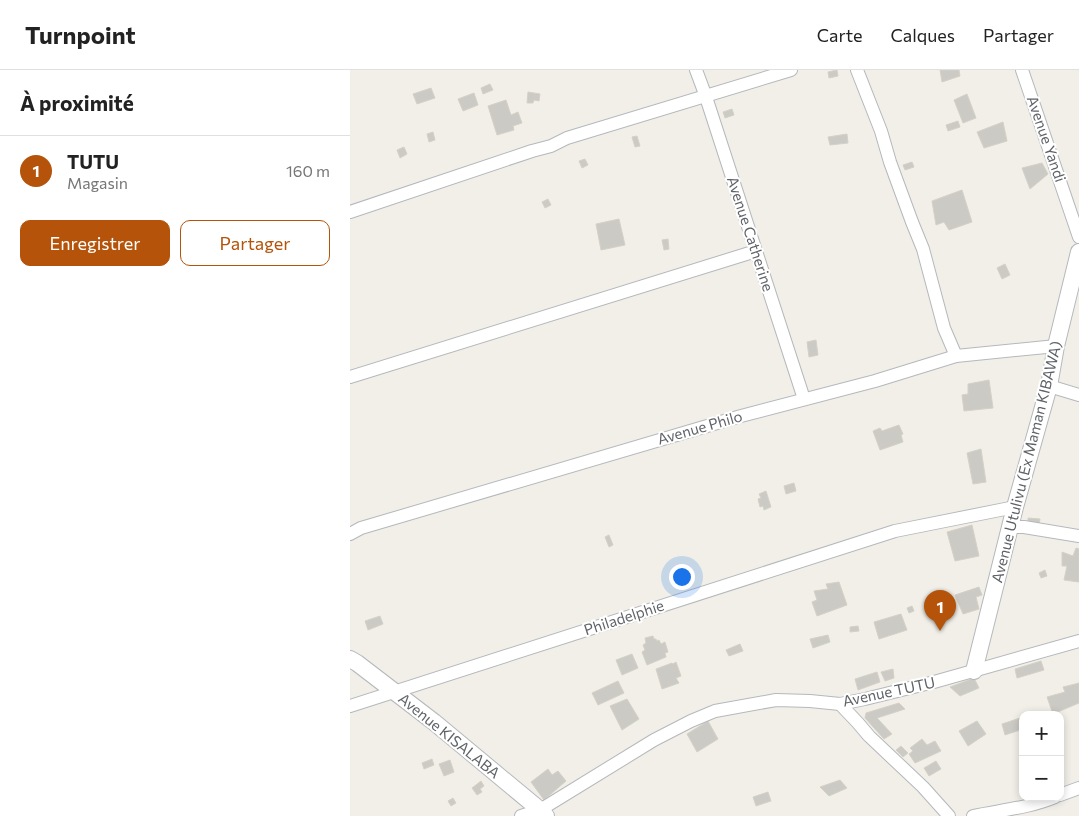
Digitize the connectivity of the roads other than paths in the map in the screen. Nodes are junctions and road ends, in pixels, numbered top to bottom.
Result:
1 (696, 70) edge
2 (791, 70) edge
3 (857, 70) edge
4 (1022, 70) edge
5 (706, 96) junction
6 (350, 212) edge
7 (1079, 237) edge
8 (756, 251) junction
9 (1079, 252) edge
10 (1056, 346) junction
11 (956, 356) junction
12 (350, 377) edge
13 (1049, 386) junction
14 (1079, 395) edge
15 (804, 399) junction
16 (1015, 507) junction
17 (1010, 527) junction
18 (350, 534) edge
19 (1079, 536) edge
20 (1079, 641) edge
21 (350, 659) edge
22 (974, 671) junction
23 (395, 692) junction
24 (840, 704) junction
25 (350, 706) edge
26 (1079, 788) edge
27 (1064, 794) edge
28 (1042, 801) edge
29 (543, 813) edge
30 (521, 816) edge
31 (949, 816) edge
32 (973, 816) edge

1 - 5 street, Avenue Catherine
2 - 5 street
3 - 11 street
4 - 7 street, Avenue Yandi
5 - 6 street
5 - 8 street, Avenue Catherine
8 - 12 street
8 - 15 street, Avenue Catherine
9 - 10 street, Avenue Utulivu (Ex Maman KIBAWA)
10 - 11 street, Avenue Philo
10 - 13 street, Avenue Utulivu (Ex Maman KIBAWA)
11 - 15 street, Avenue Philo
13 - 14 street
13 - 16 street, Avenue Utulivu (Ex Maman KIBAWA)
15 - 18 street, Avenue Philo
16 - 17 street, Avenue Utulivu (Ex Maman KIBAWA)
16 - 23 street, Philadelphie
17 - 19 street
17 - 22 street, Avenue Utulivu (Ex Maman KIBAWA)
20 - 22 street, Avenue TUTU
21 - 23 street, Avenue KISALABA
22 - 24 street, Avenue TUTU
23 - 25 street, Philadelphie
23 - 29 street, Avenue KISALABA
24 - 29 street, Avenue TUTU
24 - 31 street
26 - 27 street
28 - 32 street
29 - 30 street

